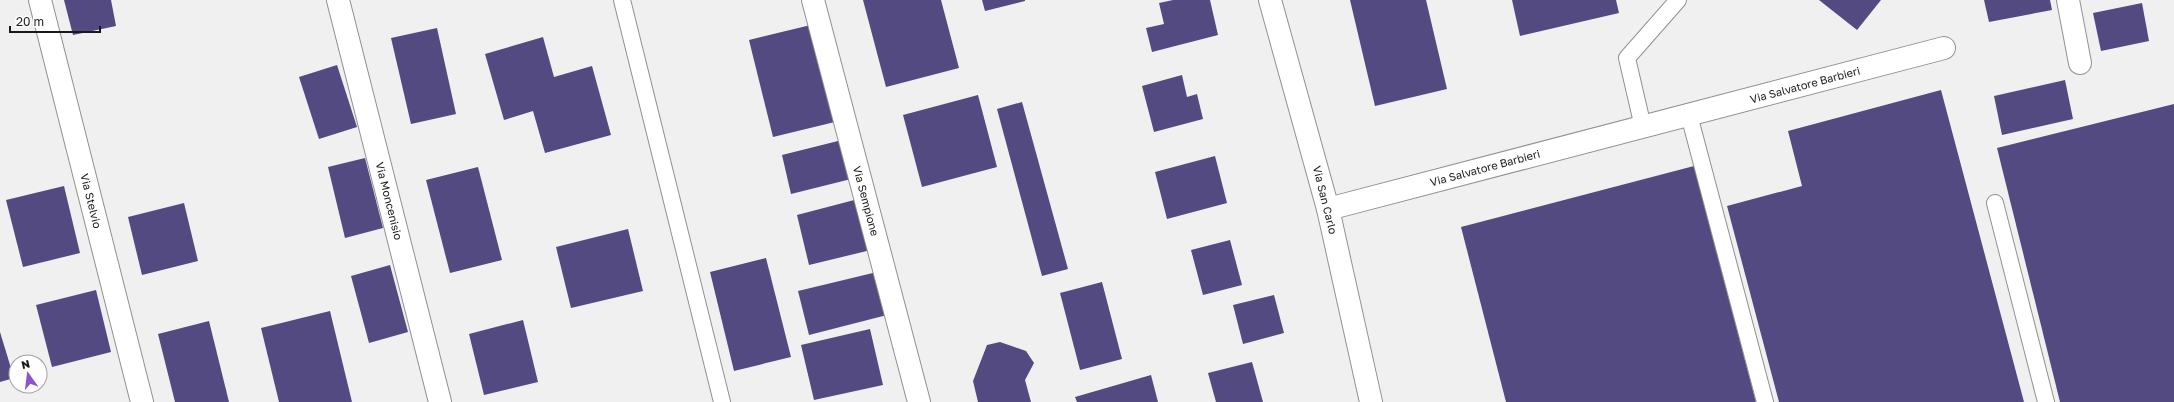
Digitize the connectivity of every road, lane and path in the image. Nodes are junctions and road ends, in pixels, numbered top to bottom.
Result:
1 (40, 0) edge
2 (338, 0) edge
3 (622, 0) edge
4 (813, 0) edge
5 (1270, 0) edge
6 (1678, 0) edge
7 (2068, 0) edge
8 (1944, 48) dead end
9 (2080, 62) dead end
10 (1689, 115) junction
11 (1643, 127) junction
12 (1995, 203) dead end
13 (1328, 209) junction
14 (142, 402) edge
15 (440, 402) edge
16 (722, 402) edge
17 (919, 402) edge
18 (1371, 402) edge
19 (1765, 402) edge
20 (2046, 402) edge

1 - 14 street, Via Stelvio
2 - 15 street, Via Moncenisio
3 - 16 lane
4 - 17 street, Via Sempione
5 - 13 street, Via San Carlo
6 - 11 lane
7 - 9 street
8 - 10 street, Via Salvatore Barbieri
10 - 11 street, Via Salvatore Barbieri
10 - 19 lane
11 - 13 street, Via Salvatore Barbieri
12 - 20 lane
13 - 18 street, Via San Carlo

